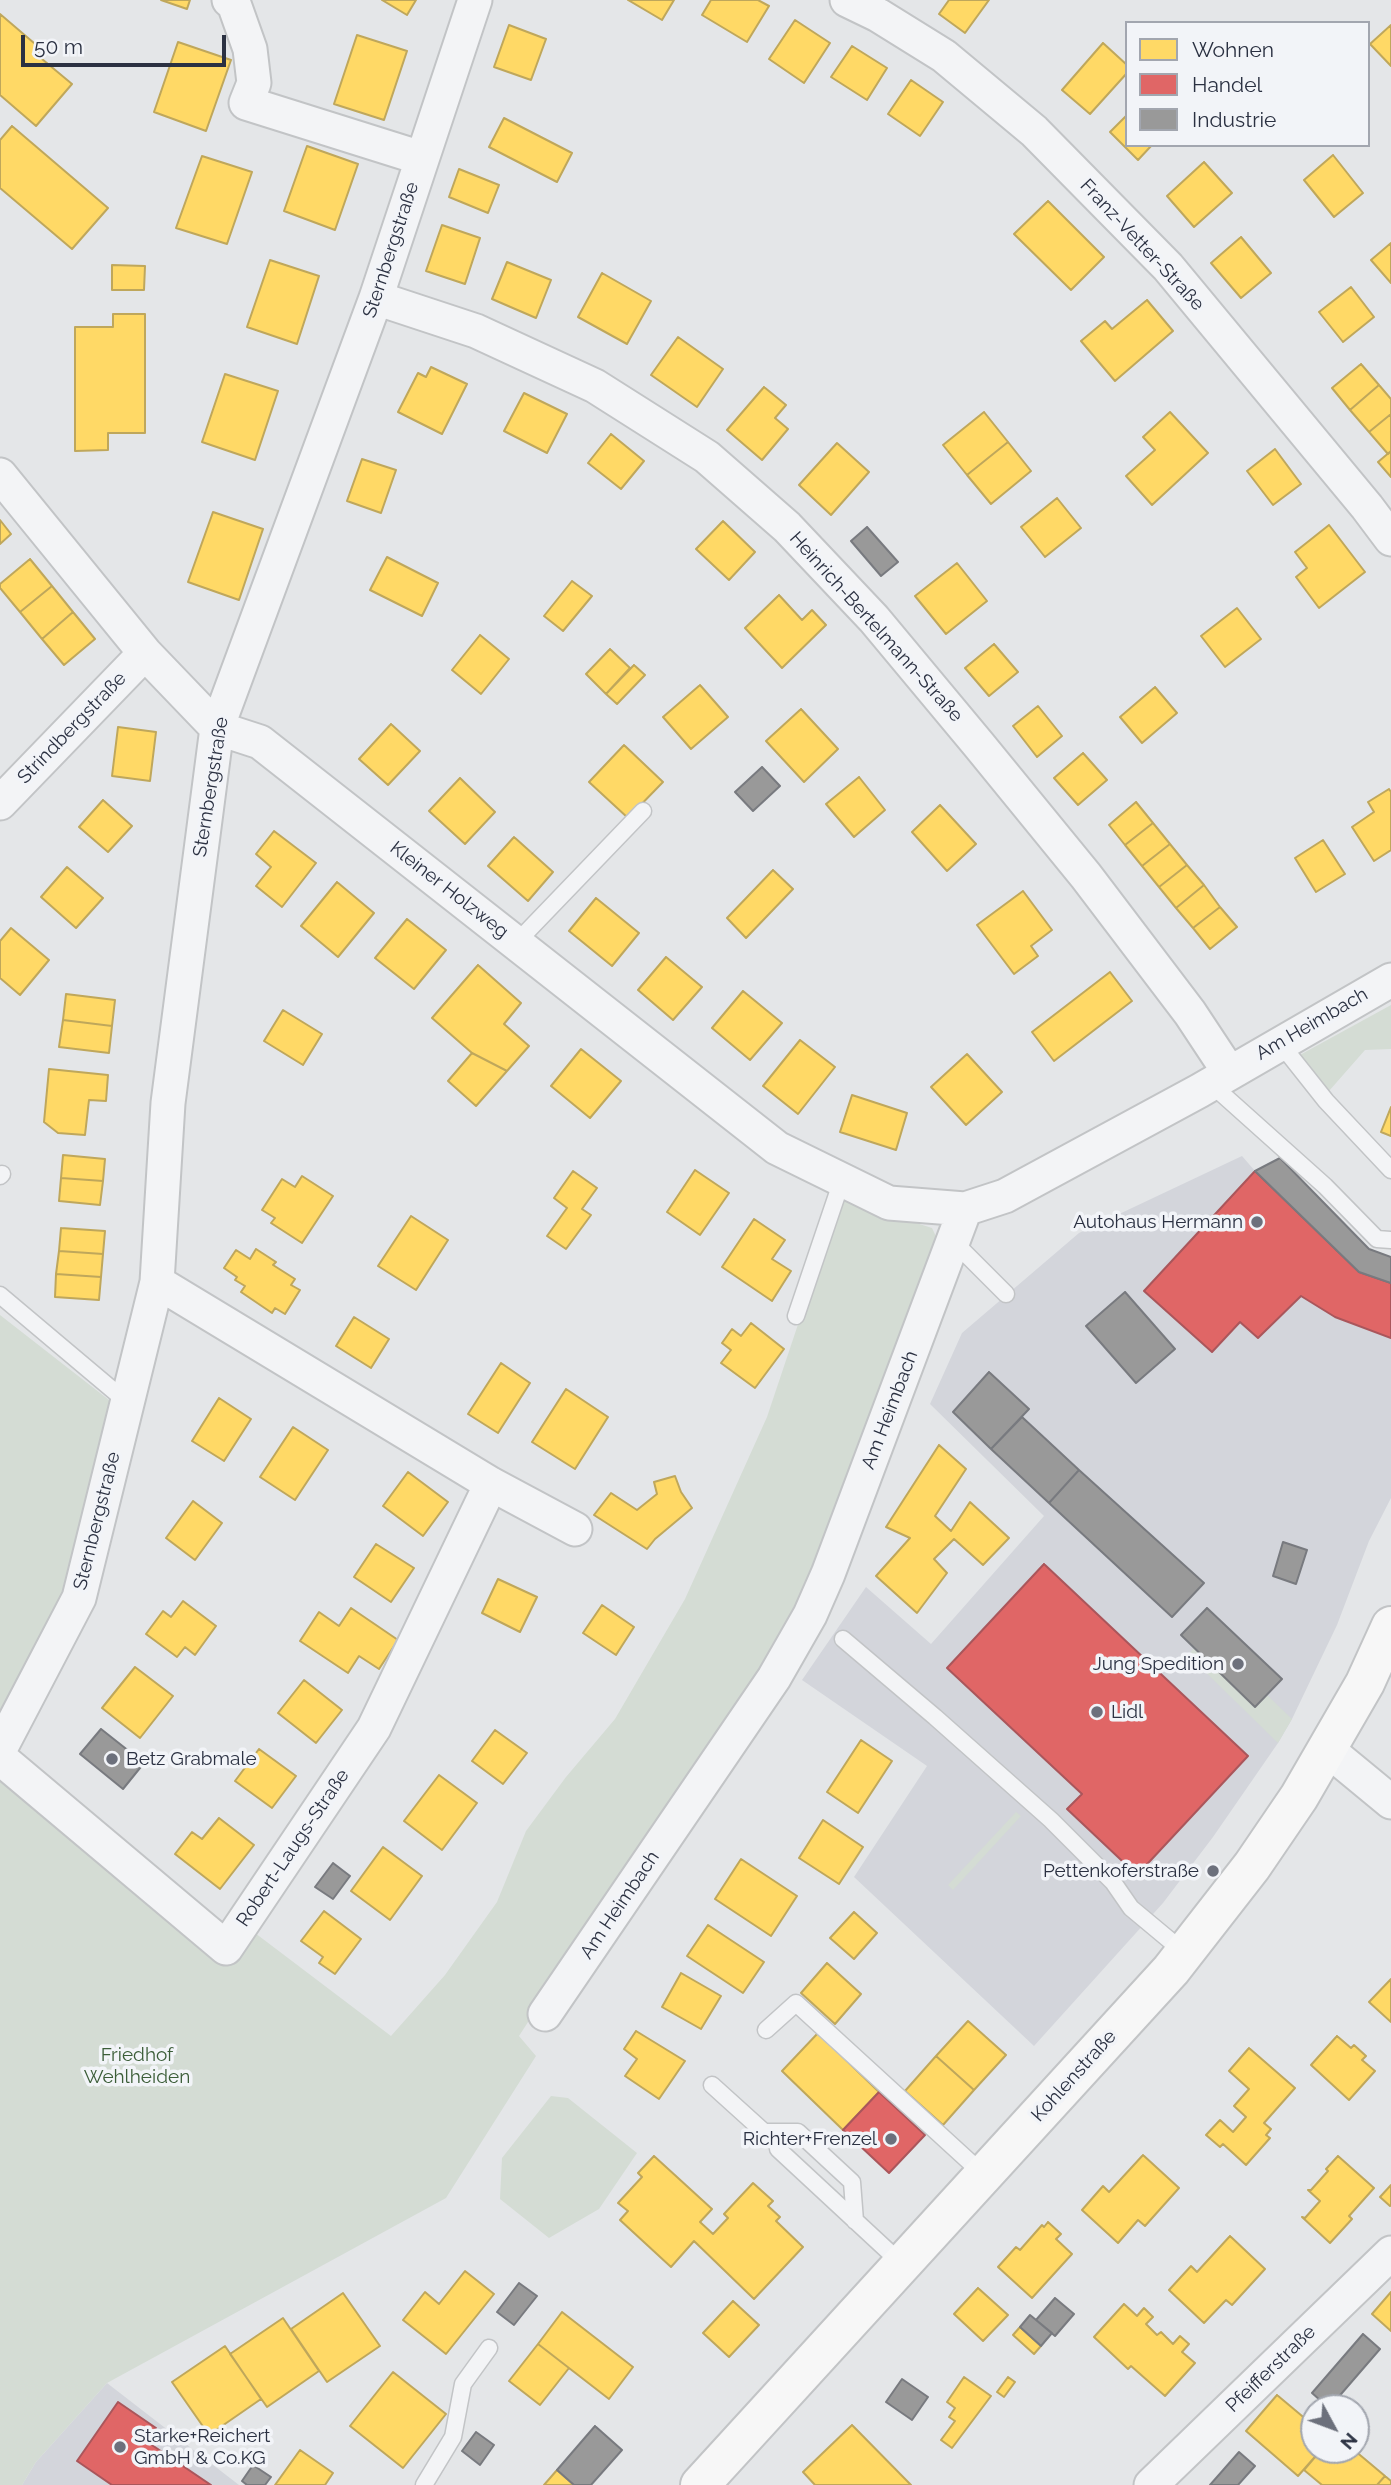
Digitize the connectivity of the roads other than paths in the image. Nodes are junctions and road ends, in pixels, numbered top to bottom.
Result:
1 (229, 0) edge
2 (475, 0) edge
3 (847, 0) edge
4 (421, 158) junction
5 (376, 298) junction
6 (0, 475) edge
7 (1391, 539) edge
8 (145, 653) junction
9 (217, 728) junction
10 (0, 803) edge
11 (643, 811) dead end
12 (516, 943) junction
13 (1391, 979) edge
14 (1280, 1043) junction
15 (1220, 1078) junction
16 (1391, 1170) edge
17 (842, 1180) junction
18 (965, 1209) junction
19 (1391, 1240) edge
20 (954, 1242) junction
21 (157, 1282) junction
22 (1006, 1294) dead end
23 (0, 1295) edge
24 (796, 1316) dead end
25 (127, 1402) junction
26 (491, 1484) junction
27 (575, 1529) dead end
28 (1391, 1626) edge
29 (843, 1639) dead end
30 (0, 1749) edge
31 (1328, 1750) junction
32 (0, 1758) edge
33 (1391, 1802) edge
34 (1185, 1953) junction
35 (545, 2014) dead end
36 (766, 2030) dead end
37 (712, 2085) dead end
38 (778, 2149) dead end
39 (984, 2175) junction
40 (855, 2221) junction
41 (1391, 2253) edge
42 (902, 2264) junction
43 (489, 2348) dead end
44 (424, 2485) edge
45 (700, 2485) edge
46 (1151, 2485) edge

1 - 4 street, Sternbergstraße
2 - 4 street, Sternbergstraße
3 - 7 street, Franz-Vetter-Straße
4 - 5 street, Sternbergstraße
5 - 9 street, Sternbergstraße
5 - 15 street, Heinrich-Bertelmann-Straße
6 - 8 street, Kleiner Holzweg
8 - 9 street, Kleiner Holzweg
8 - 10 street, Strindbergstraße
9 - 12 street, Kleiner Holzweg
9 - 21 street, Sternbergstraße
11 - 12 lane
12 - 17 street, Kleiner Holzweg
13 - 14 street, Am Heimbach
14 - 15 street, Am Heimbach
14 - 16 lane
15 - 18 street, Am Heimbach
15 - 19 lane
17 - 18 street, Kleiner Holzweg
17 - 24 lane
18 - 20 street, Am Heimbach
20 - 22 lane
20 - 35 street, Am Heimbach
21 - 25 street, Sternbergstraße
21 - 26 street
23 - 25 lane
25 - 30 street, Sternbergstraße
26 - 27 street
26 - 32 street, Robert-Laugs-Straße
28 - 31 main road, Kohlenstraße
29 - 34 lane
31 - 33 street
31 - 34 main road, Kohlenstraße
34 - 39 main road, Kohlenstraße
36 - 39 lane
37 - 40 lane
38 - 40 lane
39 - 42 main road, Kohlenstraße
40 - 42 lane
41 - 46 street, Pfeifferstraße
42 - 45 main road, Kohlenstraße
43 - 44 lane

